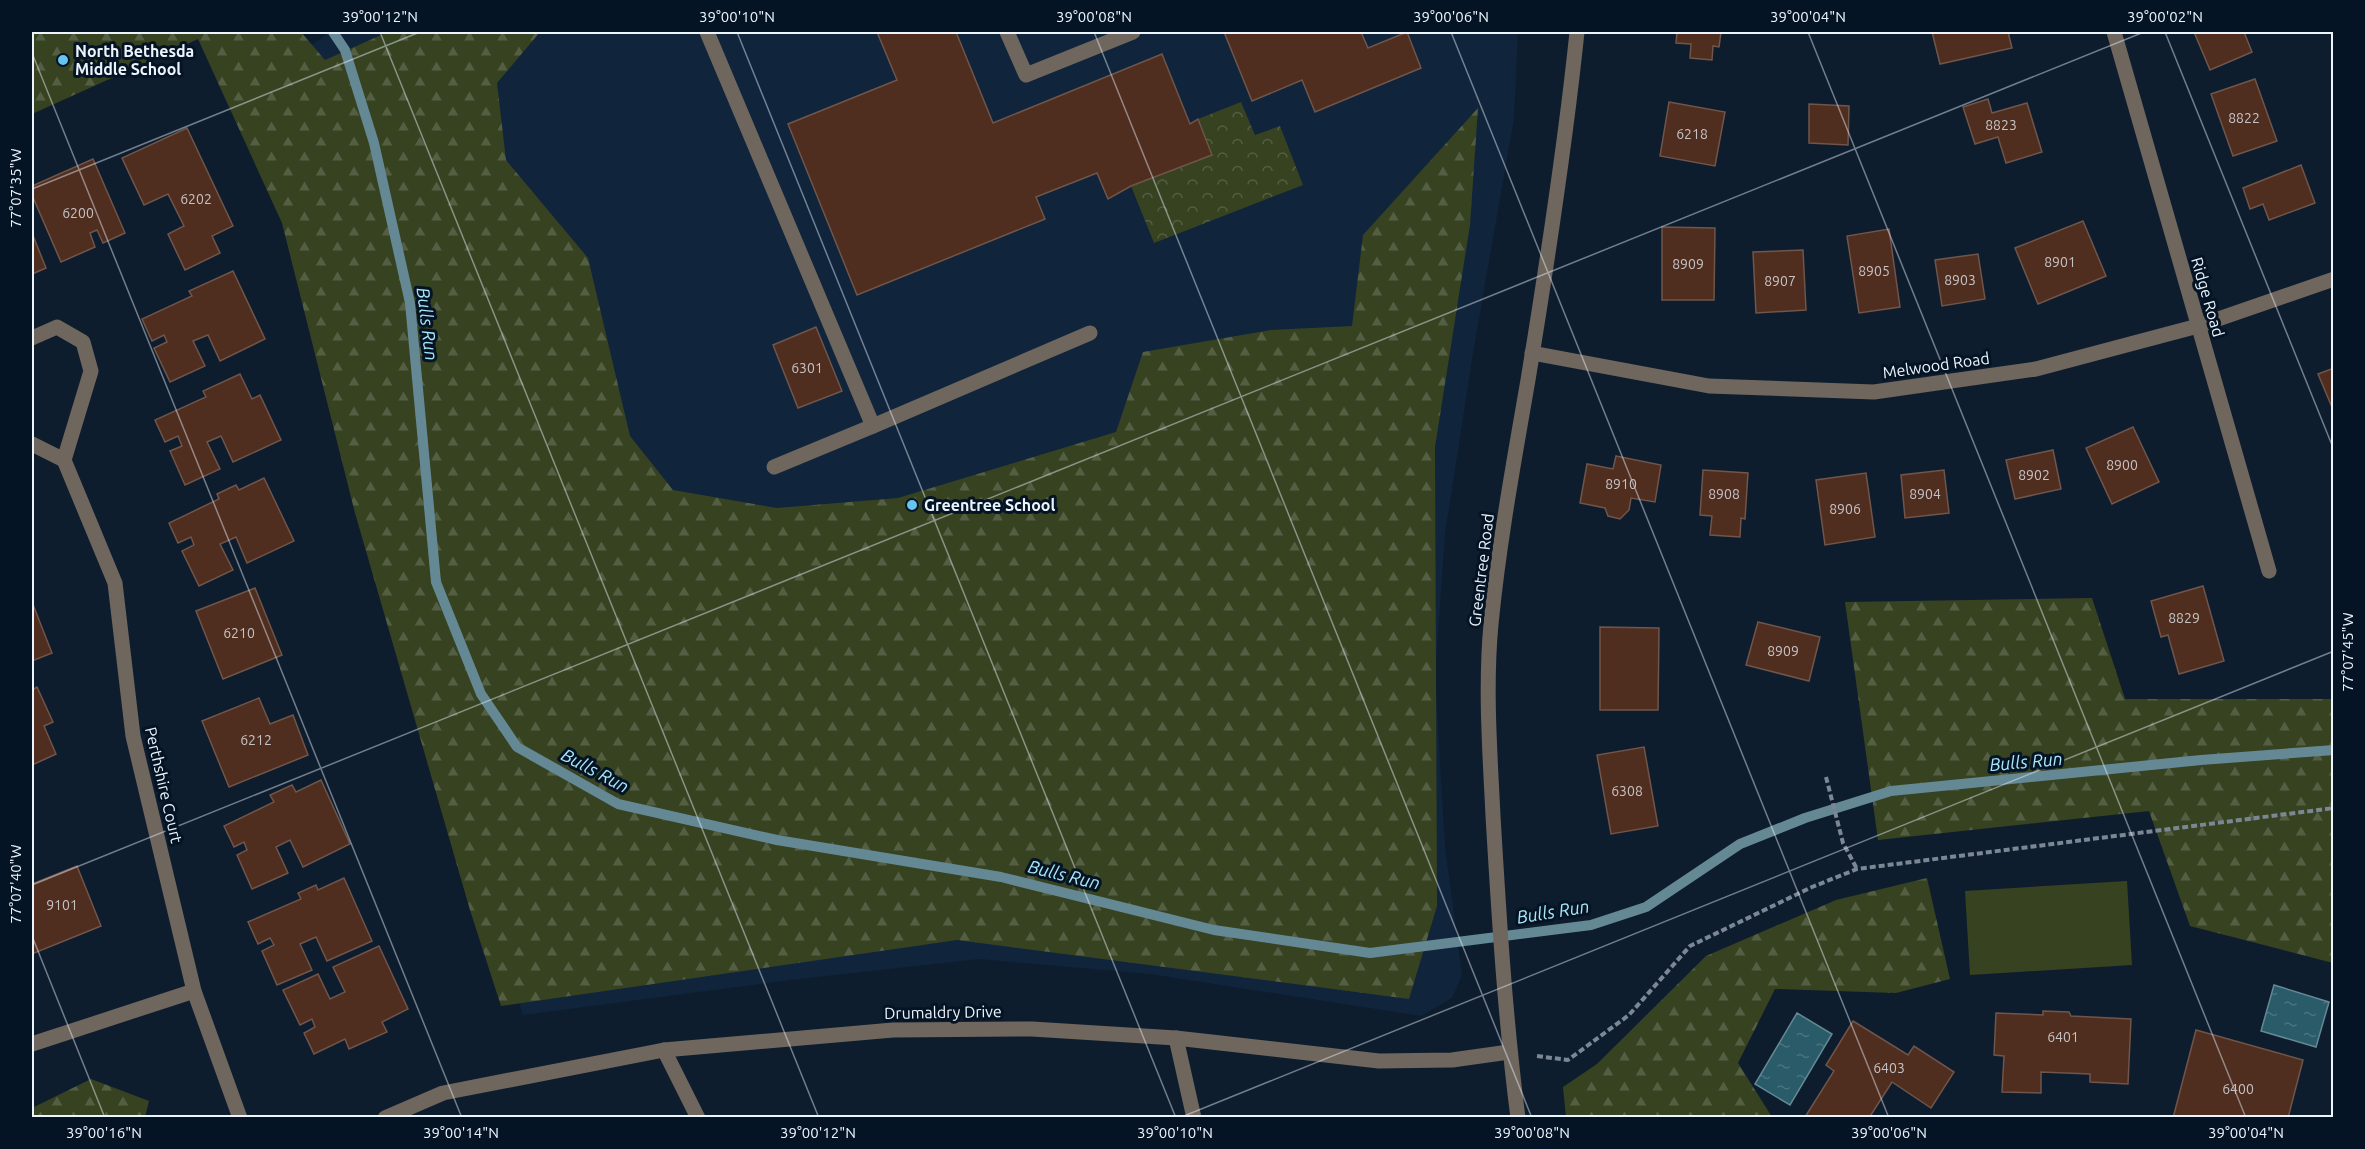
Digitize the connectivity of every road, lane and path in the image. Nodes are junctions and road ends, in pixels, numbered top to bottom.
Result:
1 (707, 32) edge
2 (1007, 32) edge
3 (1133, 32) edge
4 (1577, 32) edge
5 (2114, 32) edge
6 (2334, 279) edge
7 (2198, 326) junction
8 (1090, 333) dead end
9 (32, 338) edge
10 (1532, 353) junction
11 (873, 426) junction
12 (32, 444) edge
13 (64, 460) junction
14 (774, 467) dead end
15 (2269, 572) dead end
16 (1826, 777) dead end
17 (2334, 808) edge
18 (1857, 869) junction
19 (194, 991) junction
20 (1176, 1038) junction
21 (32, 1044) edge
22 (664, 1050) junction
23 (1509, 1052) junction
24 (240, 1118) edge
25 (384, 1118) edge
26 (698, 1118) edge
27 (1194, 1118) edge
28 (1518, 1118) edge

1 - 11 street
2 - 3 street
4 - 10 street, Greentree Road
5 - 7 street, Ridge Road
6 - 7 street, Melwood Road
7 - 10 street, Melwood Road
7 - 15 street, Ridge Road
8 - 11 street
9 - 13 street
10 - 23 street, Greentree Road
11 - 14 street
12 - 13 street
13 - 19 street, Perthshire Court
16 - 18 path
17 - 18 path
18 - 23 path
19 - 21 street
19 - 24 street, Perthshire Court
20 - 22 street, Drumaldry Drive
20 - 23 street, Drumaldry Drive
20 - 27 street
22 - 25 street, Drumaldry Drive
22 - 26 street
23 - 28 street, Greentree Road

